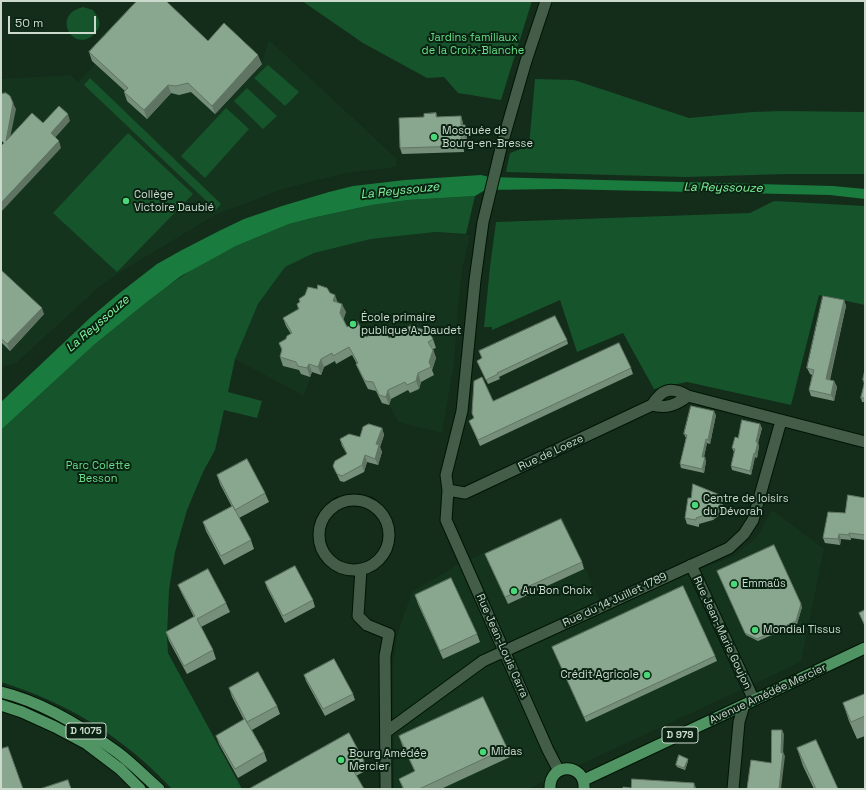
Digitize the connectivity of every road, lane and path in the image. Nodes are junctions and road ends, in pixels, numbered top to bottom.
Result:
1 (546, 1) edge
2 (688, 396) junction
3 (652, 405) junction
4 (781, 421) junction
5 (865, 442) edge
6 (448, 490) junction
7 (691, 565) junction
8 (360, 570) junction
9 (865, 648) edge
10 (504, 651) junction
11 (1, 692) edge
12 (754, 700) junction
13 (1, 705) edge
14 (744, 705) junction
15 (386, 732) junction
16 (559, 771) junction
17 (584, 784) edge
18 (140, 789) edge
19 (159, 789) edge
20 (386, 789) edge
21 (550, 789) edge
22 (733, 789) edge

1 - 6 street
2 - 3 street, Rue de Loeze
2 - 3 street, Rue de Loeze
2 - 4 street, Rue de Loeze
3 - 6 street, Rue de Loeze
4 - 5 street, Rue de Loeze
4 - 7 street, Rue du 14 Juillet 1789
6 - 10 street, Rue Jean-Louis Carra
7 - 10 street, Rue du 14 Juillet 1789
7 - 12 street, Rue Jean-Marie Goujon
8 - 8 street
8 - 15 street
9 - 12 main road, Avenue Amédée Mercier / D 979
10 - 15 street, Rue du 14 Juillet 1789
10 - 16 street, Rue Jean-Louis Carra
11 - 19 main road, D 1075
12 - 14 main road, Avenue Amédée Mercier / D 979
13 - 18 main road, D 1075
14 - 17 main road, Avenue Amédée Mercier / D 979
14 - 22 street
15 - 20 street
16 - 17 main road
16 - 21 main road

